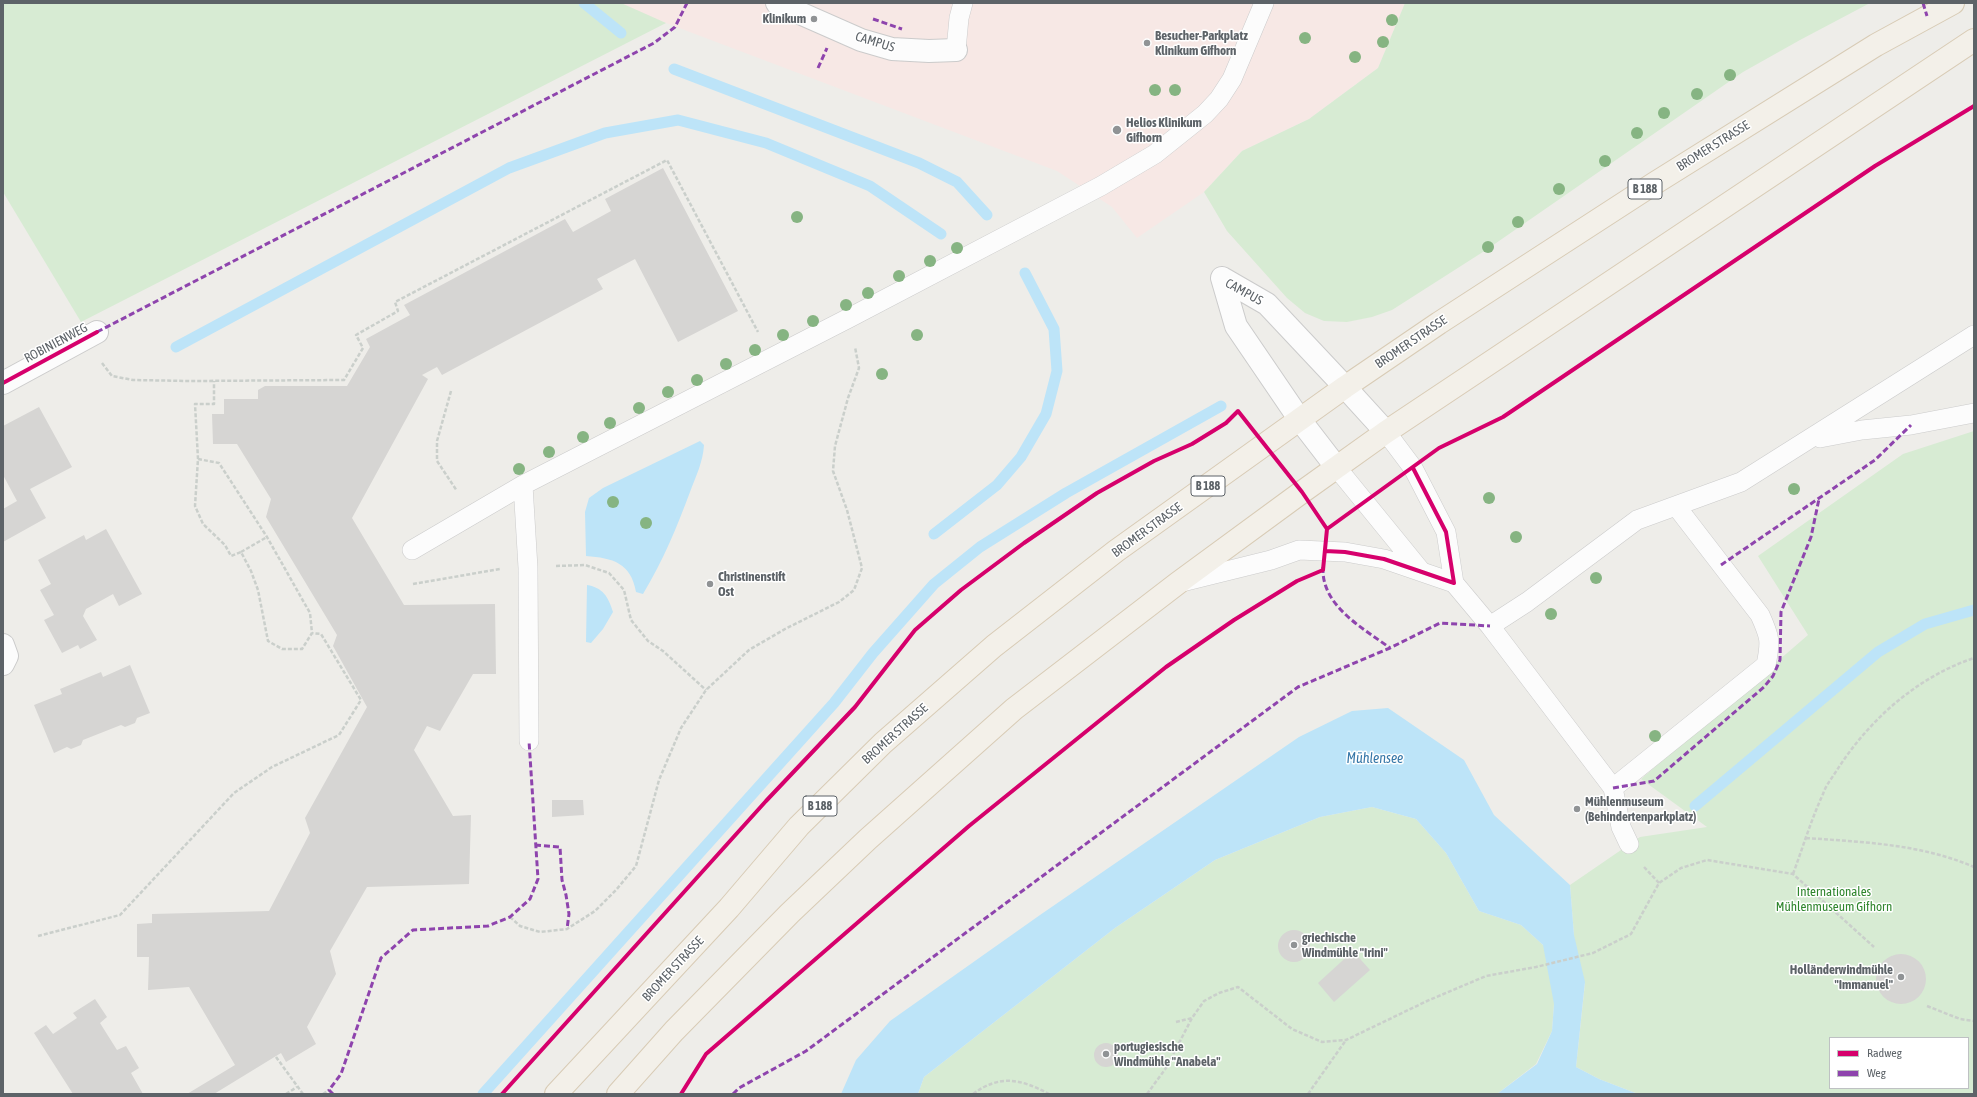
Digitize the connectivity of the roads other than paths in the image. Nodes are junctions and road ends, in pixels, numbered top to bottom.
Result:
1 (776, 3) edge
2 (963, 3) edge
3 (1264, 3) edge
4 (1953, 3) edge
5 (1974, 40) edge
6 (956, 50) joint
7 (91, 335) road end
8 (1974, 335) edge
9 (3, 383) edge
10 (1345, 387) junction
11 (1974, 413) edge
12 (1300, 420) junction
13 (1386, 432) junction
14 (1811, 439) junction
15 (1337, 468) junction
16 (522, 485) junction
17 (1676, 506) junction
18 (412, 550) dead end
19 (1421, 571) junction
20 (1178, 583) junction
21 (1454, 583) junction
22 (1490, 626) junction
23 (3, 645) edge
24 (3, 664) edge
25 (529, 741) dead end
26 (1613, 788) junction
27 (1629, 844) dead end
28 (556, 1094) edge
29 (618, 1094) edge

1 - 6 street, CAMPUS
2 - 6 lane, CAMPUS
3 - 16 lane
4 - 10 main road, BROMER STRASSE / B 188
5 - 13 main road
7 - 9 street, ROBINIENWEG
8 - 14 lane
10 - 12 main road, BROMER STRASSE / B 188
10 - 12 street, CAMPUS
10 - 13 street
11 - 14 lane
12 - 15 street
12 - 28 main road, BROMER STRASSE / B 188
13 - 15 main road
13 - 21 lane
14 - 17 lane
15 - 19 lane
15 - 20 main road
16 - 18 lane
16 - 25 lane
17 - 22 lane
17 - 26 lane
19 - 20 lane
19 - 21 lane
20 - 29 main road
21 - 22 lane
22 - 26 lane
23 - 24 street
26 - 27 lane

